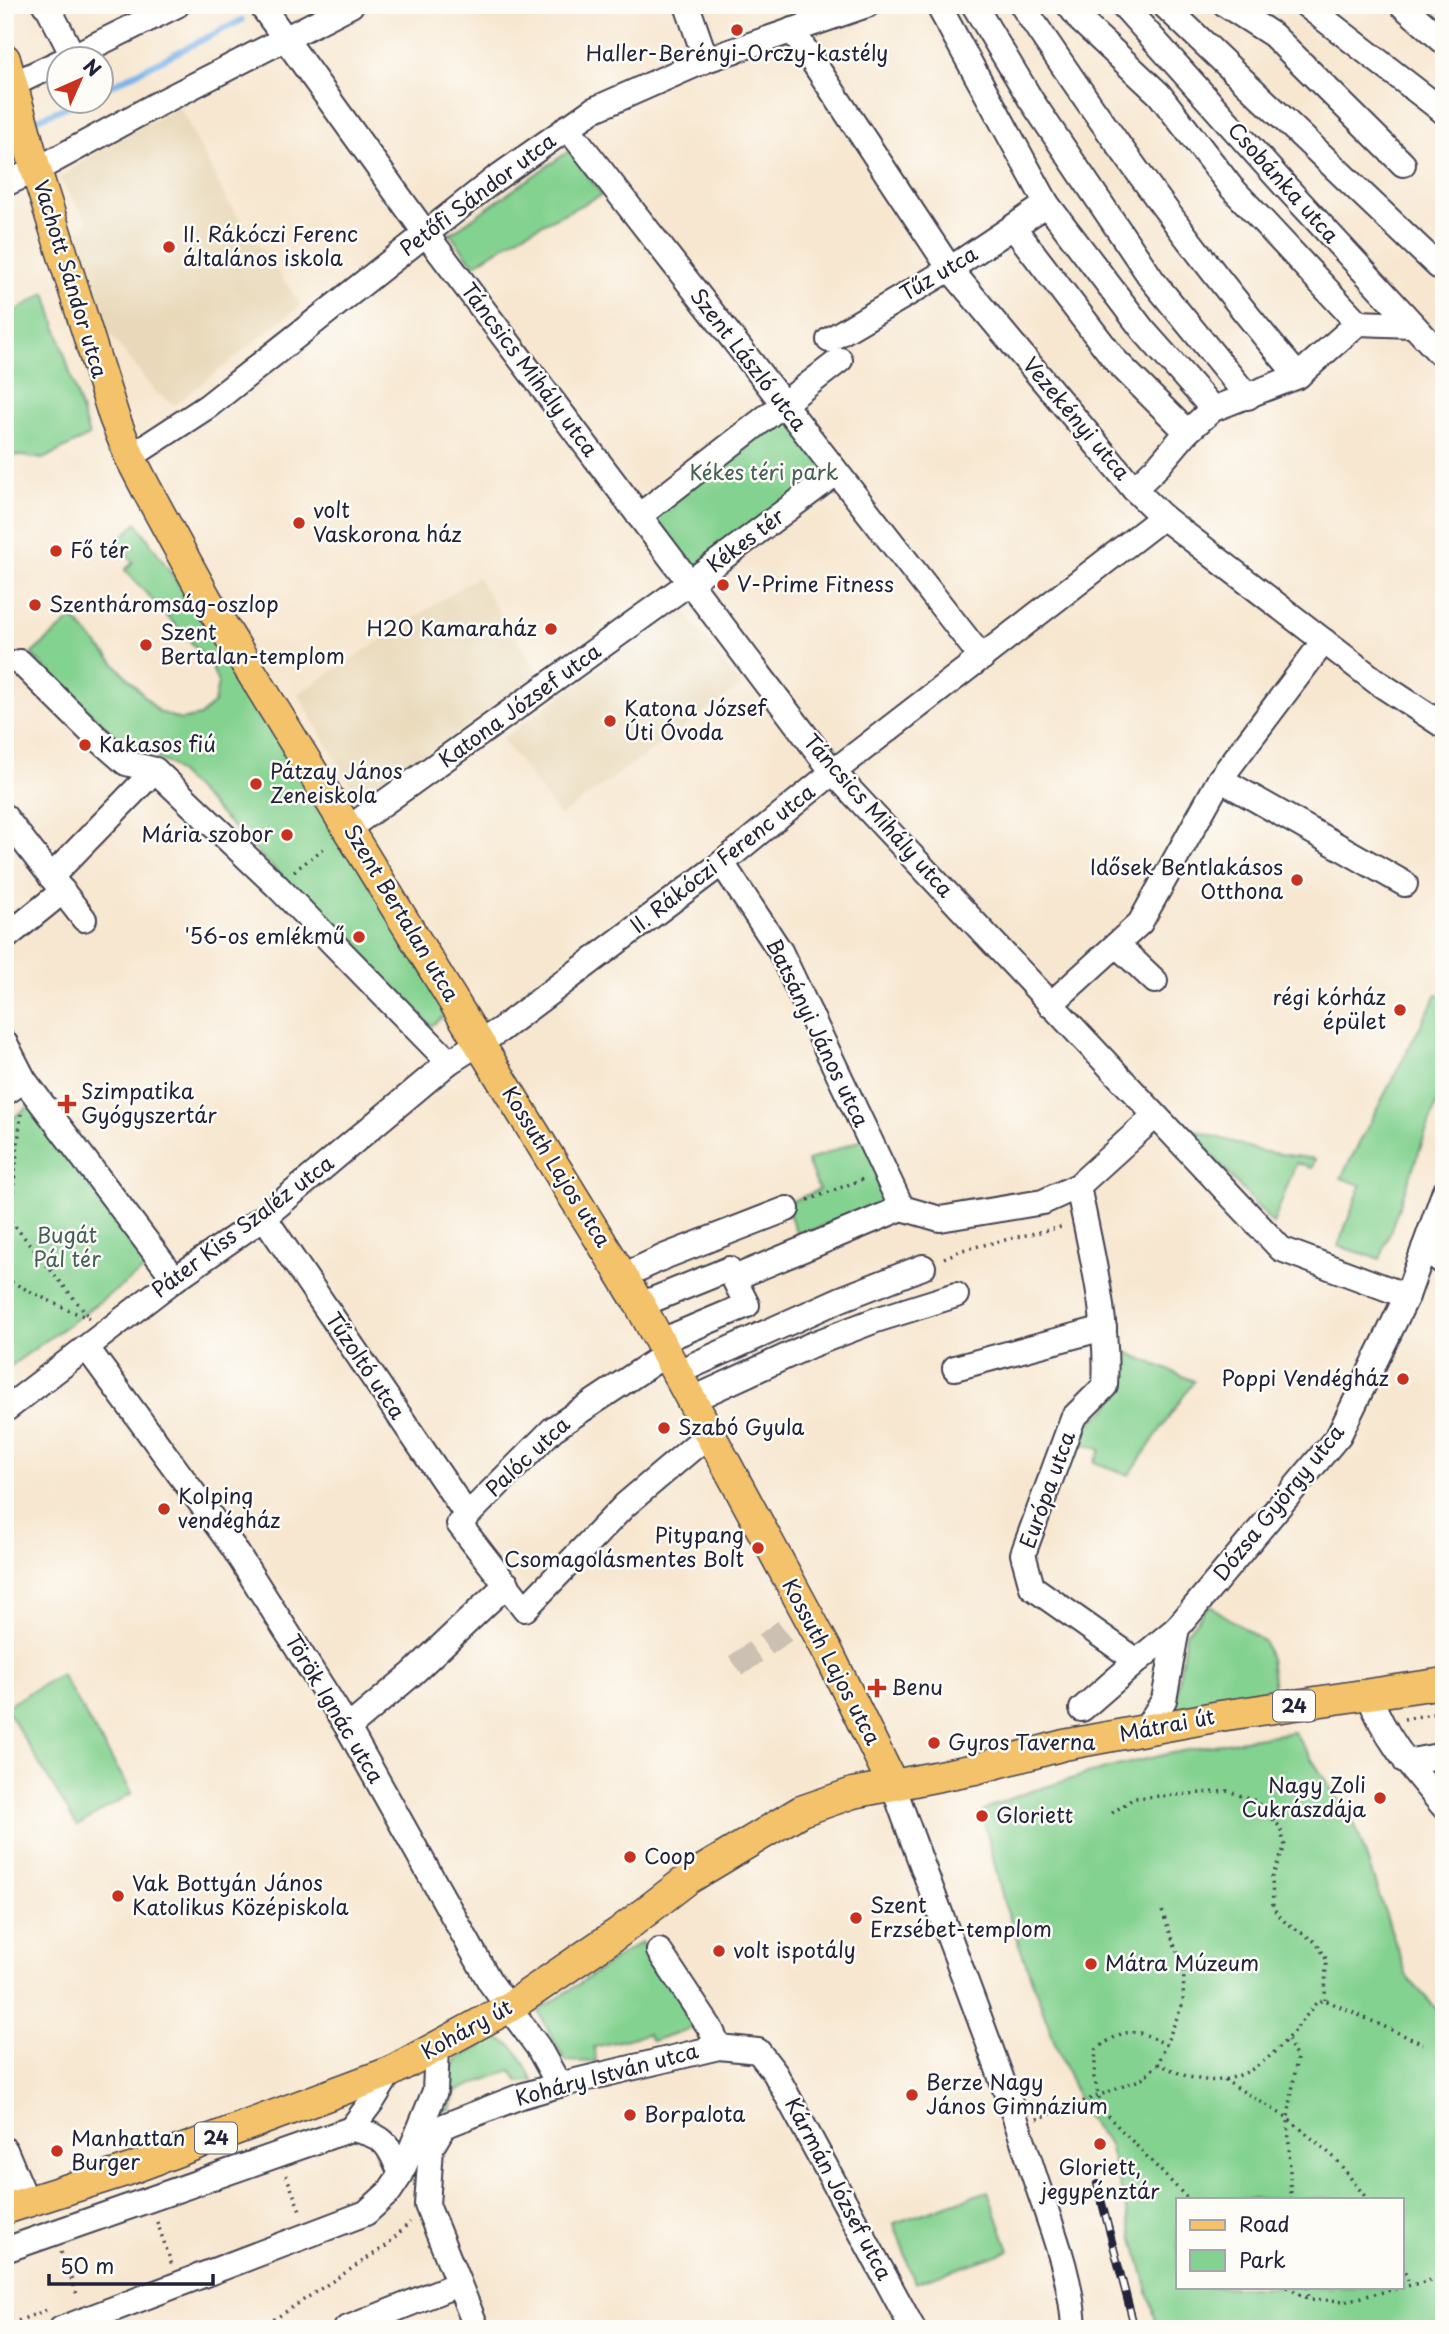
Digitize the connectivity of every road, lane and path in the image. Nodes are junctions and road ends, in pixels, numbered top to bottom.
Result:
1 (45, 5) edge
2 (177, 5) edge
3 (261, 5) edge
4 (351, 5) edge
5 (687, 5) edge
6 (867, 5) edge
7 (938, 5) edge
8 (974, 5) edge
9 (1022, 5) edge
10 (1069, 5) edge
11 (1124, 5) edge
12 (1164, 5) edge
13 (1226, 5) edge
14 (1306, 5) edge
15 (1402, 5) edge
16 (792, 30) junction
17 (286, 39) junction
18 (1444, 42) edge
19 (62, 46) edge
20 (93, 46) edge
21 (706, 60) junction
22 (46, 65) edge
23 (8, 77) edge
24 (1444, 112) edge
25 (567, 127) junction
26 (1404, 163) dead end
27 (36, 170) junction
28 (5, 184) edge
29 (1046, 204) junction
30 (1014, 228) junction
31 (426, 234) junction
32 (1438, 266) dead end
33 (1360, 268) junction
34 (950, 269) junction
35 (1359, 323) junction
36 (1412, 324) junction
37 (1444, 358) edge
38 (1298, 376) junction
39 (1248, 397) junction
40 (782, 405) junction
41 (1213, 409) junction
42 (1187, 432) junction
43 (130, 457) junction
44 (836, 473) junction
45 (1134, 489) junction
46 (639, 516) junction
47 (1163, 517) junction
48 (689, 583) junction
49 (1324, 641) junction
50 (982, 659) junction
51 (20, 662) dead end
52 (1444, 726) edge
53 (155, 770) junction
54 (833, 772) junction
55 (1220, 779) junction
56 (5, 817) edge
57 (349, 828) junction
58 (722, 863) junction
59 (57, 884) junction
60 (1405, 884) dead end
61 (276, 886) junction
62 (84, 919) dead end
63 (5, 938) edge
64 (1117, 945) junction
65 (1155, 981) dead end
66 (1051, 1005) junction
67 (5, 1043) edge
68 (480, 1044) junction
69 (449, 1062) junction
70 (15, 1086) edge
71 (1155, 1116) junction
72 (884, 1170) junction
73 (1078, 1186) junction
74 (1442, 1200) edge
75 (787, 1209) joint
76 (902, 1209) junction
77 (264, 1217) junction
78 (10, 1220) junction
79 (1085, 1221) junction
80 (5, 1223) edge
81 (1424, 1248) junction
82 (962, 1250) dead end
83 (1444, 1263) edge
84 (923, 1267) dead end
85 (623, 1276) junction
86 (734, 1278) junction
87 (5, 1279) edge
88 (175, 1279) junction
89 (956, 1295) dead end
90 (1407, 1296) junction
91 (640, 1305) junction
92 (1104, 1328) junction
93 (87, 1348) junction
94 (667, 1356) junction
95 (955, 1368) dead end
96 (691, 1400) junction
97 (5, 1410) edge
98 (709, 1434) junction
99 (467, 1515) junction
100 (507, 1584) junction
101 (1177, 1628) junction
102 (1137, 1661) junction
103 (1444, 1683) edge
104 (1082, 1709) dead end
105 (1374, 1709) junction
106 (1444, 1712) edge
107 (348, 1728) junction
108 (1145, 1730) junction
109 (1444, 1755) edge
110 (1406, 1762) junction
111 (893, 1785) junction
112 (1444, 1807) edge
113 (1112, 1813) dead end
114 (1162, 1911) dead end
115 (659, 1951) dead end
116 (1325, 2000) junction
117 (509, 2008) junction
118 (1288, 2040) junction
119 (1423, 2043) dead end
120 (1167, 2046) junction
121 (719, 2047) junction
122 (437, 2048) junction
123 (758, 2051) joint
124 (1158, 2064) junction
125 (390, 2072) junction
126 (1224, 2080) junction
127 (559, 2085) junction
128 (1099, 2095) junction
129 (1288, 2118) junction
130 (1019, 2126) junction
131 (351, 2129) junction
132 (5, 2150) edge
133 (284, 2169) dead end
134 (401, 2174) junction
135 (1187, 2198) edge
136 (1291, 2198) edge
137 (1366, 2198) edge
138 (427, 2205) junction
139 (16, 2206) edge
140 (155, 2217) dead end
141 (302, 2217) dead end
142 (52, 2232) junction
143 (8, 2246) edge
144 (172, 2265) dead end
145 (1404, 2271) edge
146 (1444, 2277) edge
147 (458, 2284) junction
148 (1410, 2285) junction
149 (1404, 2286) edge
150 (1289, 2288) edge
151 (1307, 2288) edge
152 (1398, 2288) edge
153 (1310, 2299) junction
154 (58, 2318) edge
155 (86, 2319) junction
156 (5, 2320) edge
157 (20, 2320) junction
158 (15, 2329) edge
159 (263, 2329) edge
160 (346, 2329) edge
161 (477, 2329) edge
162 (913, 2329) edge
163 (1074, 2329) edge

1 - 19 street
2 - 20 street
3 - 17 street, Táncsics Mihály utca
4 - 17 street
5 - 21 street
6 - 16 street, Petőfi Sándor utca
7 - 29 street
8 - 39 street
9 - 38 street
10 - 35 street
11 - 33 street, Csobánka utca
12 - 32 street
13 - 26 street
14 - 24 street
15 - 18 street
16 - 21 street, Petőfi Sándor utca
16 - 34 street, Vezekényi utca
17 - 27 street
17 - 31 street, Táncsics Mihály utca
21 - 25 street, Petőfi Sándor utca
22 - 23 street
23 - 27 main road, Vachott Sándor utca
25 - 31 street, Petőfi Sándor utca
25 - 40 street, Szent László utca
27 - 28 street
27 - 43 main road, Vachott Sándor utca
29 - 30 street, Tűz utca
29 - 41 street
30 - 34 street, Tűz utca
30 - 42 street
31 - 43 street, Petőfi Sándor utca
31 - 46 street, Táncsics Mihály utca
33 - 35 street
33 - 36 street, Csobánka utca
34 - 40 street, Tűz utca
34 - 45 street, Vezekényi utca
35 - 36 street
35 - 38 street
36 - 37 street, Csobánka utca
38 - 39 street
39 - 41 street
40 - 44 street, Szent László utca
40 - 46 street
41 - 42 street
42 - 45 street
43 - 57 main road, Szent Bertalan utca
44 - 48 street, Kékes tér
44 - 50 street, Szent László utca
45 - 47 street, Vezekényi utca
46 - 48 street, Táncsics Mihály utca
47 - 49 street, Vezekényi utca
47 - 50 street, II. Rákóczi Ferenc utca
48 - 54 street, Táncsics Mihály utca
48 - 57 street, Katona József utca
49 - 52 street, Vezekényi utca
49 - 55 street
50 - 54 street, II. Rákóczi Ferenc utca
51 - 53 street
53 - 59 street
53 - 61 street
54 - 58 street, II. Rákóczi Ferenc utca
54 - 66 street, Táncsics Mihály utca
55 - 60 street
55 - 64 street
56 - 59 street
57 - 61 path
57 - 68 main road, Szent Bertalan utca
58 - 68 street, II. Rákóczi Ferenc utca
58 - 72 street, Batsányi János utca
59 - 62 street
59 - 63 street
61 - 69 street
64 - 65 street
64 - 66 street
66 - 71 street, Táncsics Mihály utca
67 - 70 street
68 - 69 street, Páter Kiss Szaléz utca
68 - 85 main road, Kossuth Lajos utca
69 - 77 street, Páter Kiss Szaléz utca
70 - 78 path
70 - 88 street
71 - 73 street
71 - 90 street, Táncsics Mihály utca
72 - 75 path
72 - 76 street, Batsányi János utca
73 - 76 street
73 - 79 street, Európa utca
74 - 81 street, Dózsa György utca
75 - 85 street
76 - 86 street
77 - 88 street, Páter Kiss Szaléz utca
77 - 99 street, Tűzoltó utca
78 - 80 path
78 - 87 path
79 - 82 path
79 - 92 street, Európa utca
81 - 83 street
81 - 90 street, Dózsa György utca
84 - 94 street
85 - 91 main road, Kossuth Lajos utca
86 - 91 street
86 - 94 street
88 - 93 street, Páter Kiss Szaléz utca
89 - 96 street
90 - 101 street, Dózsa György utca
91 - 94 main road, Kossuth Lajos utca
92 - 95 street
92 - 102 street, Európa utca
93 - 97 street, Páter Kiss Szaléz utca
93 - 107 street, Török Ignác utca
94 - 96 main road, Kossuth Lajos utca
94 - 99 street, Palóc utca
96 - 98 main road, Kossuth Lajos utca
98 - 100 street, Palóc utca
98 - 111 main road, Kossuth Lajos utca
99 - 100 street, Palóc utca
100 - 107 street
101 - 102 street
101 - 108 street, Dózsa György utca
102 - 104 street
103 - 105 main road, Mátrai út / 24
105 - 106 path
105 - 108 main road, Mátrai út / 24
105 - 110 street
107 - 117 street, Török Ignác utca
108 - 111 main road, Mátrai út / 24
109 - 110 street
110 - 112 street
111 - 117 main road, Koháry út / 24
111 - 130 street, Kossuth Lajos utca
113 - 116 path
114 - 120 path
115 - 121 street
116 - 118 path
116 - 119 path
117 - 122 main road, Koháry út / 24
117 - 127 street, Török Ignác utca
118 - 126 path
118 - 129 path
120 - 124 path
120 - 128 path
121 - 123 street, Koháry István utca
121 - 127 street, Koháry István utca
122 - 125 main road, Koháry út / 24
122 - 134 street
123 - 162 street, Kármán József utca
124 - 126 path
124 - 128 path
125 - 131 street
125 - 139 main road, Koháry út / 24
126 - 129 path
127 - 138 street, Koháry István utca
128 - 130 path
128 - 135 path
129 - 136 path
129 - 137 path
130 - 163 street, Kossuth Lajos utca
131 - 134 street
131 - 142 street
132 - 139 street
133 - 141 path
134 - 155 street
138 - 147 street
138 - 159 path
140 - 144 path
142 - 143 street
142 - 155 path
145 - 148 path
146 - 148 path
147 - 160 street
147 - 161 street
148 - 149 path
150 - 153 path
151 - 153 path
152 - 153 path
154 - 155 street
154 - 157 path
156 - 157 path
157 - 158 path

